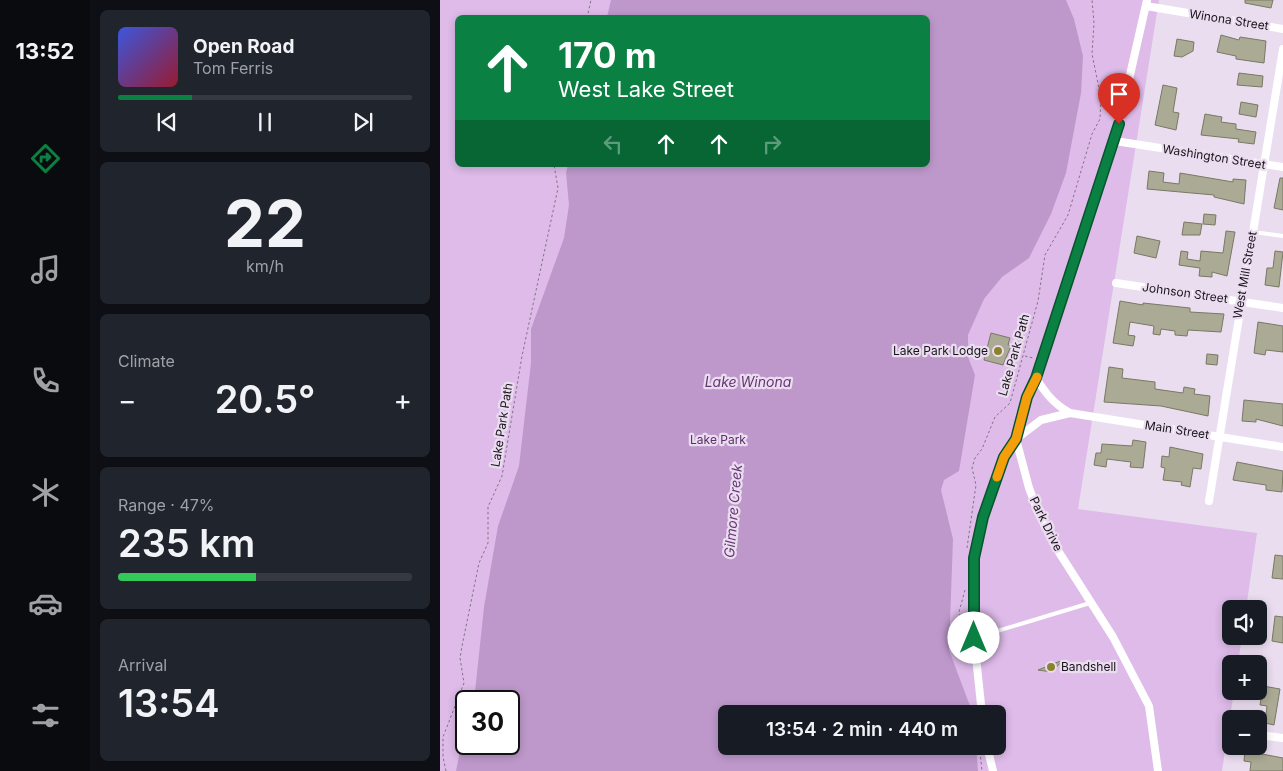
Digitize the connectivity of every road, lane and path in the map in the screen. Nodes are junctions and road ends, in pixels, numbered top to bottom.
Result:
1 (591, 0) edge
2 (1092, 0) edge
3 (1147, 3) edge
4 (588, 15) edge
5 (1283, 29) edge
6 (1283, 50) edge
7 (1279, 96) edge
8 (1115, 142) junction
9 (1264, 164) junction
10 (554, 167) edge
11 (1283, 167) edge
12 (1253, 232) junction
13 (1283, 236) edge
14 (1116, 283) dead end
15 (1241, 301) junction
16 (1283, 308) edge
17 (1024, 355) junction
18 (1041, 361) junction
19 (1036, 378) junction
20 (1070, 413) junction
21 (1219, 437) junction
22 (1016, 439) junction
23 (1283, 447) edge
24 (1209, 501) dead end
25 (967, 556) dead end
26 (966, 588) dead end
27 (1090, 603) junction
28 (966, 637) dead end
29 (974, 638) junction
30 (981, 705) edge
31 (1267, 736) edge
32 (1283, 738) edge
33 (980, 755) edge
34 (990, 755) edge
35 (446, 771) edge
36 (982, 771) edge
37 (993, 771) edge
38 (1158, 771) edge

1 - 4 path
2 - 17 path, Lake Park Path
3 - 5 street, Winona Street
3 - 8 street
6 - 7 street, West Mill Street
7 - 9 street, West Mill Street
8 - 9 street, Washington Street
8 - 18 street
9 - 11 street, Washington Street
9 - 12 street, West Mill Street
10 - 35 path, Lake Park Path
12 - 13 lane
12 - 15 street, West Mill Street
14 - 15 street, Johnson Street
15 - 16 street, Johnson Street
15 - 21 street, West Mill Street
17 - 18 path
17 - 25 path, Lake Park Path
18 - 19 street
19 - 20 street, Main Street
19 - 22 street
20 - 21 street, Main Street
20 - 22 street, Main Street
21 - 23 street, Main Street
21 - 24 street, West Mill Street
22 - 27 street, Park Drive
22 - 29 street
26 - 28 path
27 - 29 lane
27 - 38 street, Park Drive
29 - 30 street
31 - 32 street
33 - 36 path
34 - 37 street

